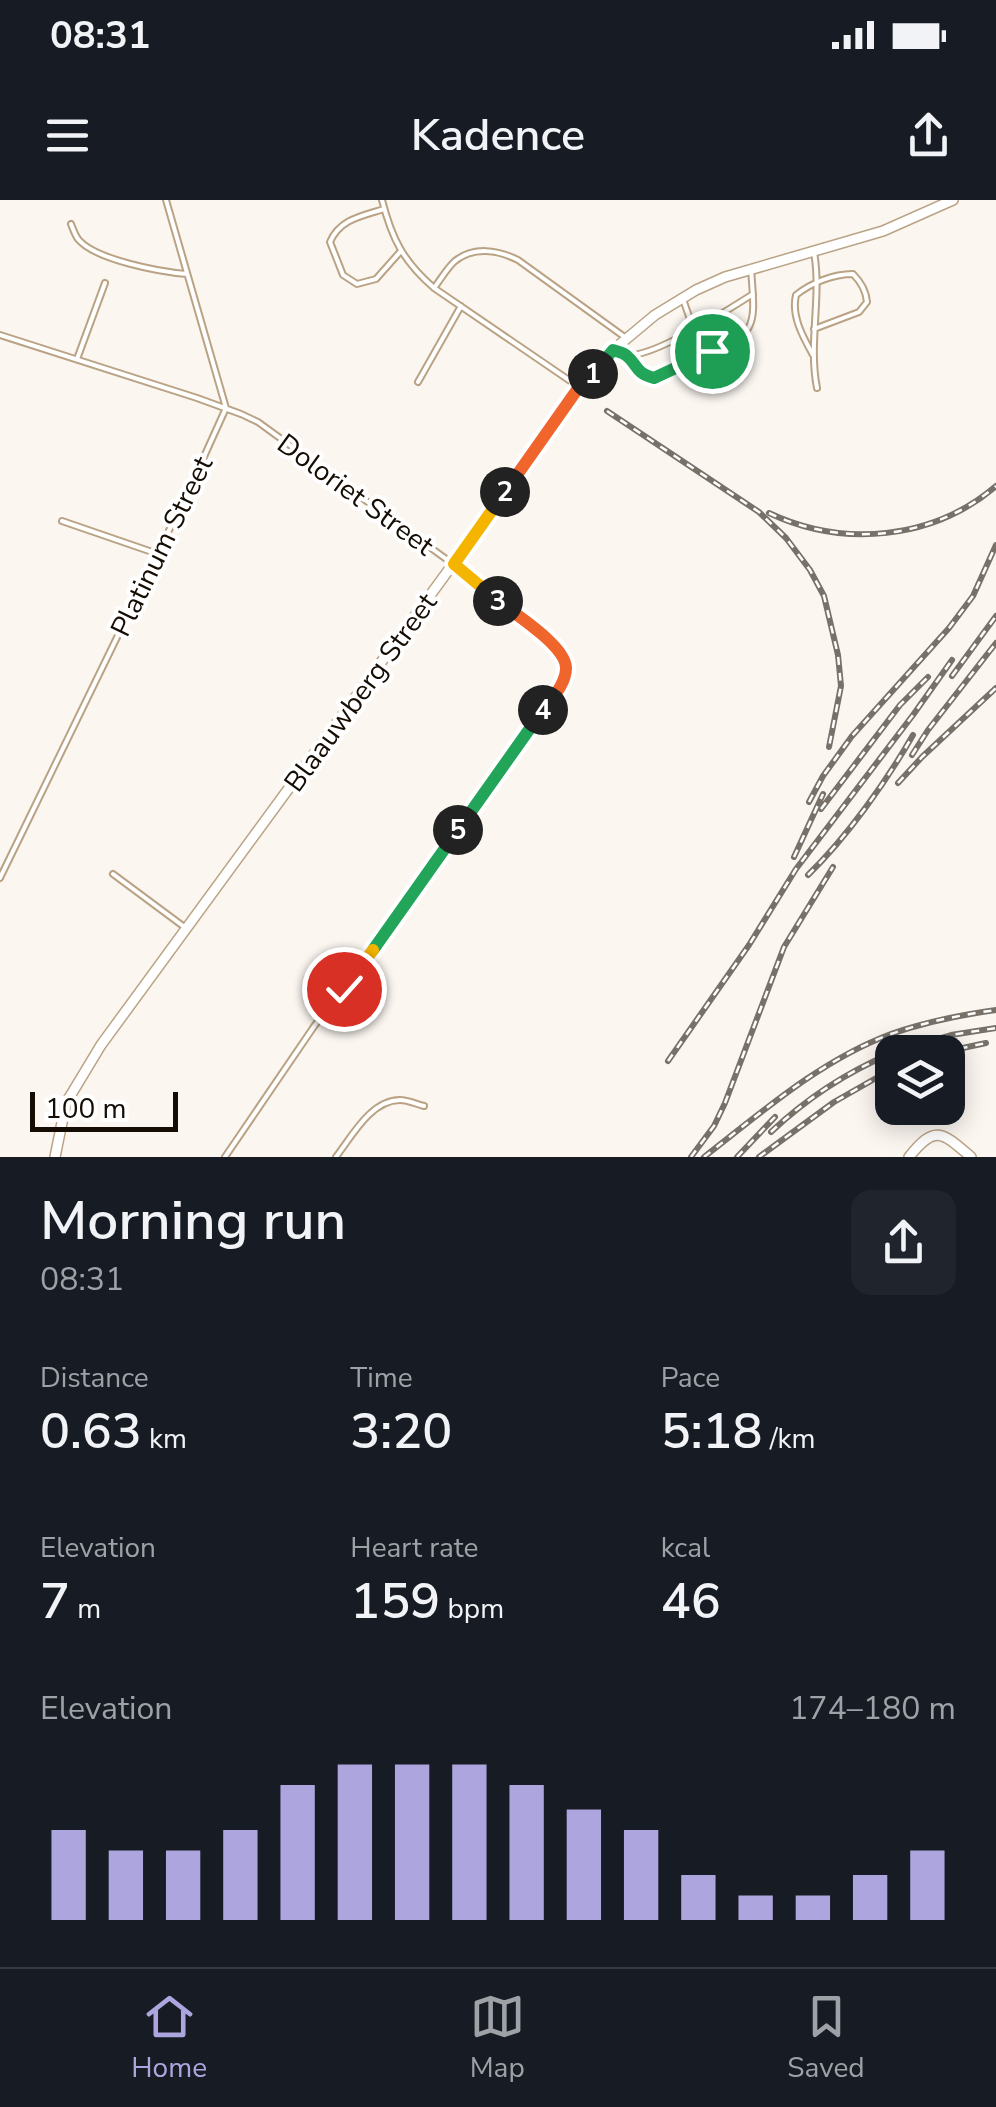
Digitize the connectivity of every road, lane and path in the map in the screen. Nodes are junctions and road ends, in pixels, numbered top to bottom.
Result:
1 (166, 200) edge
2 (382, 200) edge
3 (952, 201) edge
4 (384, 209) junction
5 (71, 224) dead end
6 (400, 252) junction
7 (814, 252) junction
8 (751, 270) junction
9 (187, 274) junction
10 (817, 282) junction
11 (105, 283) dead end
12 (434, 288) junction
13 (753, 294) junction
14 (683, 297) junction
15 (461, 306) junction
16 (814, 329) junction
17 (694, 330) junction
18 (0, 335) edge
19 (626, 338) junction
20 (613, 350) junction
21 (702, 354) junction
22 (813, 355) junction
23 (626, 356) junction
24 (76, 360) junction
25 (418, 382) dead end
26 (579, 387) junction
27 (817, 388) dead end
28 (226, 408) junction
29 (62, 521) dead end
30 (158, 554) junction
31 (454, 564) junction
32 (113, 874) dead end
33 (0, 878) edge
34 (187, 929) junction
35 (424, 1106) dead end
36 (54, 1157) edge
37 (225, 1157) edge
38 (336, 1157) edge
39 (909, 1157) edge
40 (970, 1157) edge

1 - 9 lane
2 - 4 lane
3 - 7 street, Blaauwberg Street
4 - 6 lane
4 - 6 lane
5 - 9 lane
6 - 12 lane
7 - 8 street, Blaauwberg Street
7 - 10 lane
8 - 13 lane
8 - 14 street, Blaauwberg Street
9 - 28 lane
10 - 16 lane
10 - 16 lane
10 - 22 lane
11 - 24 lane
12 - 15 lane
12 - 19 lane
13 - 17 lane
13 - 21 lane
14 - 17 lane
14 - 19 street, Blaauwberg Street
15 - 25 lane
15 - 26 lane
16 - 22 lane
17 - 21 lane
17 - 23 lane
18 - 24 lane, Doloriet Street
19 - 20 street, Blaauwberg Street
20 - 23 lane
20 - 26 street, Blaauwberg Street
21 - 23 lane
22 - 27 lane
24 - 28 lane, Doloriet Street
26 - 31 street, Blaauwberg Street
28 - 30 lane, Platinum Street
28 - 31 lane, Doloriet Street
29 - 30 lane
30 - 33 lane, Platinum Street
31 - 34 street, Blaauwberg Street
31 - 37 lane, Doloriet Street
32 - 34 lane
34 - 36 street, Blaauwberg Street
35 - 38 lane
39 - 40 street

